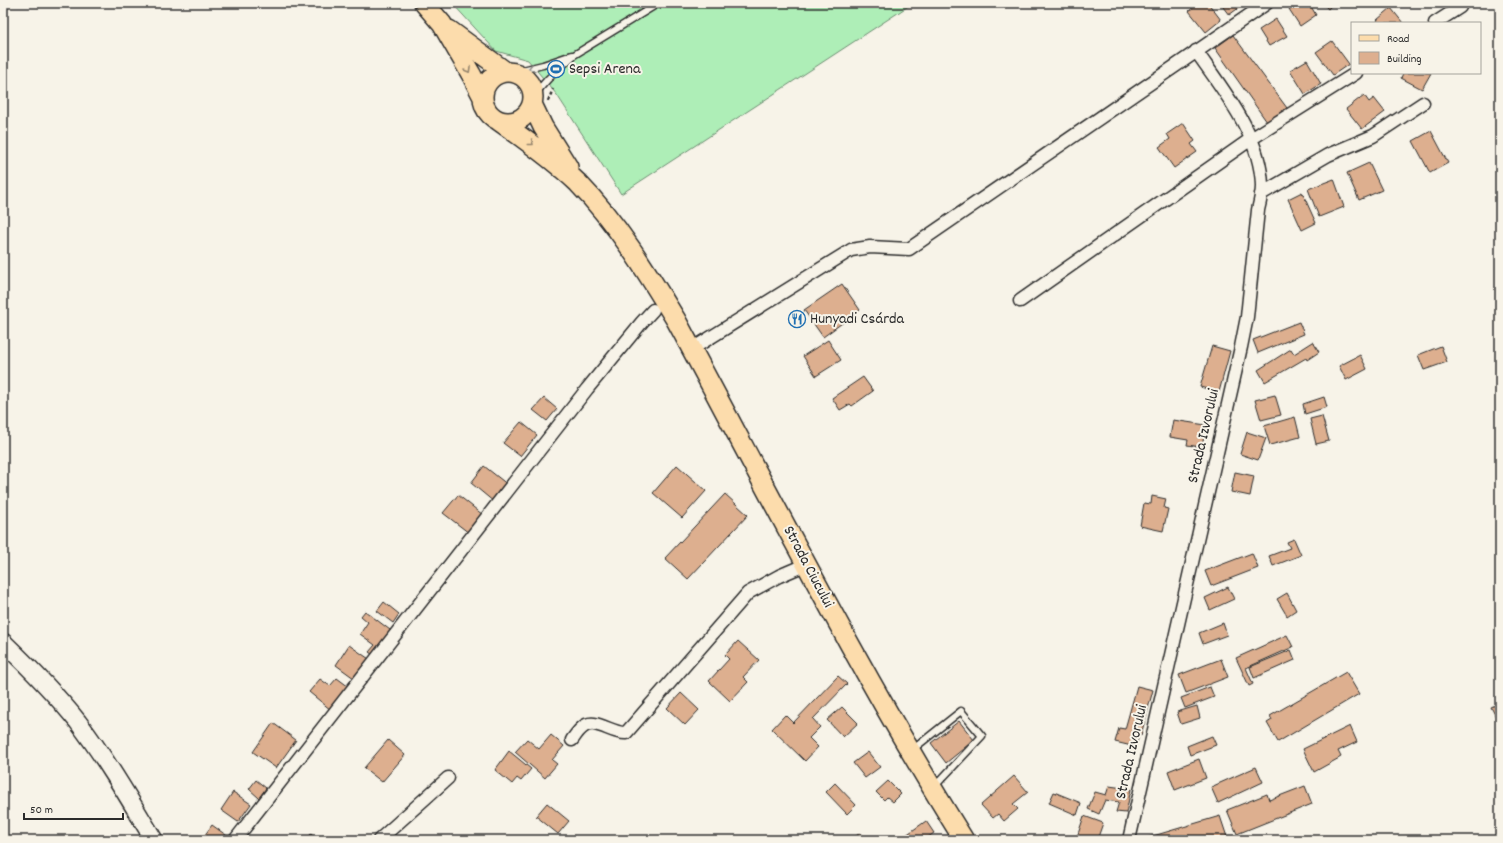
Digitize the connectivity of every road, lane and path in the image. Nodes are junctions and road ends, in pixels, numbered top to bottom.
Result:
1 (424, 3) edge
2 (659, 3) edge
3 (1267, 3) edge
4 (1460, 7) dead end
5 (1437, 22) edge
6 (442, 24) junction
7 (1196, 51) junction
8 (574, 55) junction
9 (510, 72) junction
10 (1354, 74) edge
11 (483, 97) junction
12 (532, 100) junction
13 (1423, 103) dead end
14 (499, 121) junction
15 (1251, 139) junction
16 (578, 183) junction
17 (1261, 194) junction
18 (1020, 301) dead end
19 (653, 310) dead end
20 (692, 349) junction
21 (807, 564) junction
22 (3, 642) edge
23 (572, 740) dead end
24 (910, 752) junction
25 (448, 778) dead end
26 (932, 789) junction
27 (154, 840) edge
28 (235, 840) edge
29 (379, 840) edge
30 (964, 840) edge
31 (1129, 840) edge

1 - 6 main road
2 - 8 lane
3 - 7 street
4 - 5 street
6 - 9 main road
6 -> 11 main road
7 - 15 street, Strada Izvorului
7 - 20 street
8 -> 9 lane
8 - 12 lane
9 - 11 main road
9 - 12 main road
10 - 15 street
11 - 14 main road
12 - 14 main road
12 - 16 main road
13 - 17 street
14 -> 16 main road
15 - 17 street, Strada Izvorului
15 - 18 street
16 - 20 main road, Strada Ciucului
17 - 31 street, Strada Izvorului
19 - 28 street
20 - 21 main road, Strada Ciucului
21 - 23 street
21 - 24 main road, Strada Ciucului
22 - 27 main road
24 - 26 main road, Strada Ciucului
24 - 26 lane
25 - 29 street
26 - 30 main road, Strada Ciucului

